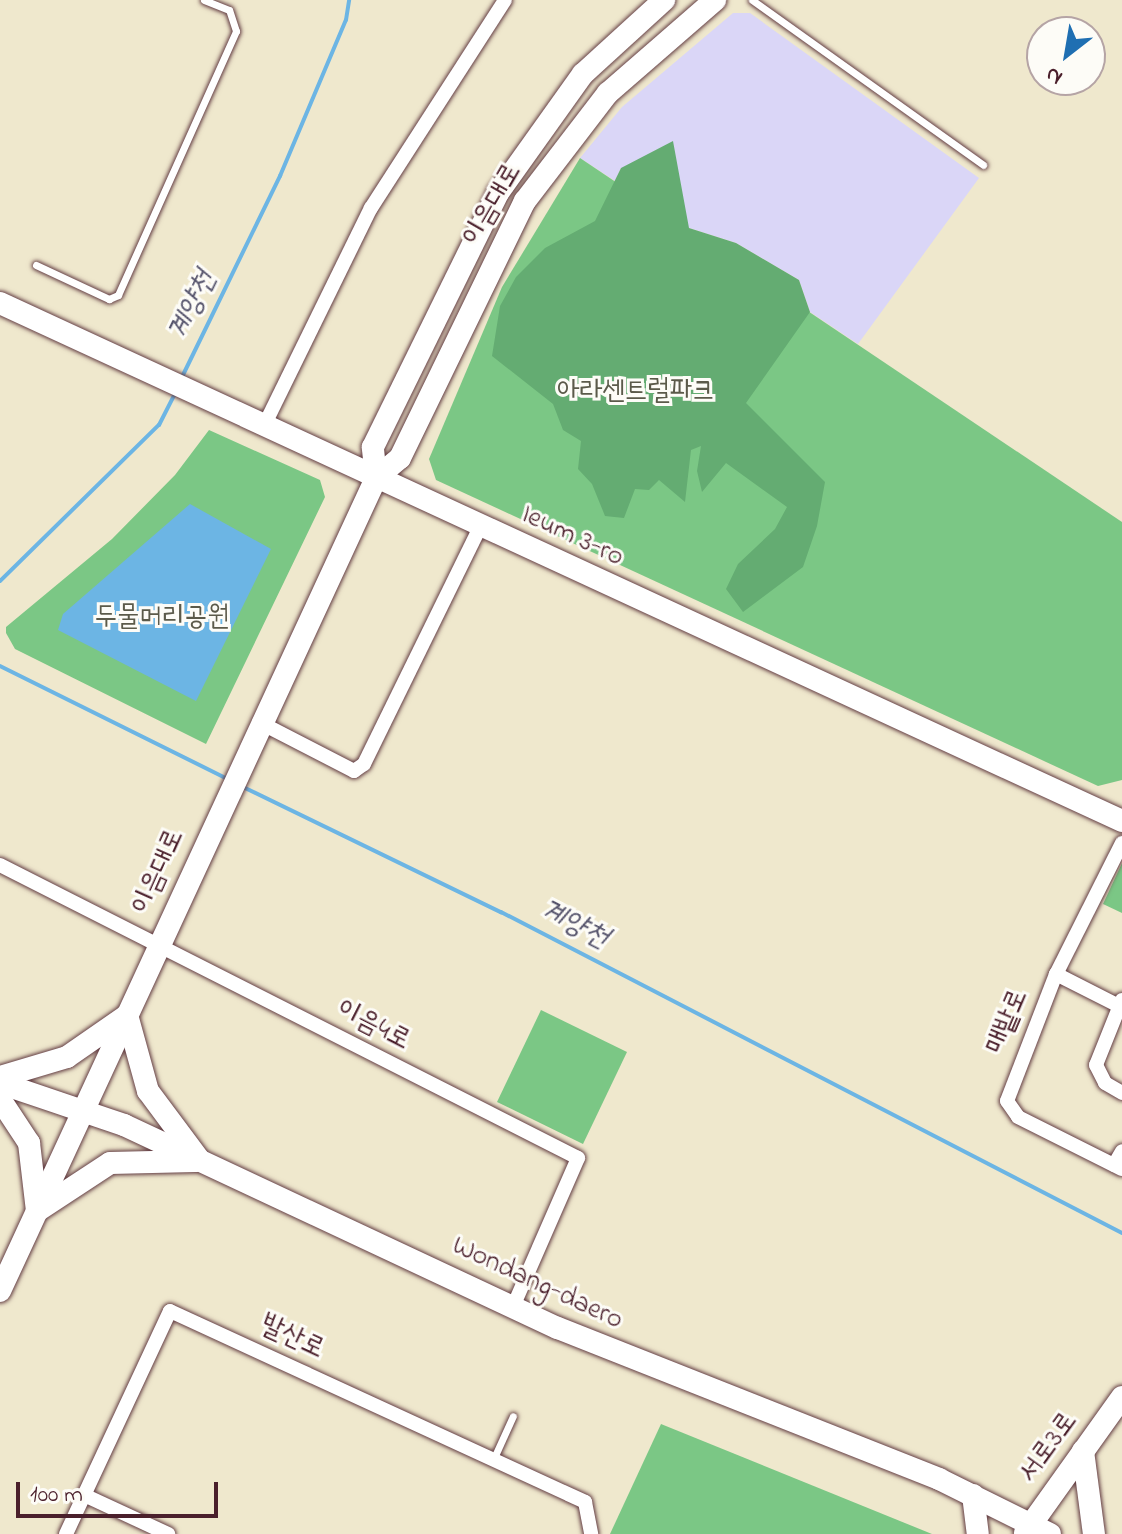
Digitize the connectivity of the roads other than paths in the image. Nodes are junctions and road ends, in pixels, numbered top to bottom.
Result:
1 (204, 0) edge
2 (505, 0) edge
3 (664, 0) edge
4 (715, 0) edge
5 (752, 0) edge
6 (983, 165) dead end
7 (36, 265) dead end
8 (0, 303) edge
9 (264, 426) junction
10 (376, 478) junction
11 (480, 527) junction
12 (259, 722) junction
13 (1122, 821) edge
14 (1122, 843) edge
15 (0, 865) edge
16 (158, 947) junction
17 (1056, 974) junction
18 (1121, 1003) edge
19 (127, 1015) junction
20 (0, 1077) edge
21 (0, 1083) edge
22 (1122, 1093) edge
23 (0, 1099) edge
24 (83, 1110) junction
25 (1122, 1151) edge
26 (200, 1161) junction
27 (1118, 1167) edge
28 (37, 1211) junction
29 (0, 1291) edge
30 (513, 1307) junction
31 (1122, 1397) edge
32 (513, 1416) dead end
33 (1083, 1451) junction
34 (493, 1460) junction
35 (84, 1495) junction
36 (973, 1495) junction
37 (1036, 1530) edge
38 (66, 1534) edge
39 (168, 1534) edge
40 (591, 1534) edge
41 (978, 1534) edge
42 (1094, 1534) edge

1 - 7 lane
2 - 9 street
3 - 10 main road, 이음대로
4 - 10 main road, 이음대로
5 - 6 lane
8 - 9 main road, Ieum 3-ro
9 - 10 main road, Ieum 3-ro
10 - 11 main road, Ieum 3-ro
10 - 12 main road, 이음대로
11 - 12 street
11 - 13 main road, Ieum 3-ro
12 - 16 main road, 이음대로
14 - 17 street, 매밭로
15 - 16 street, 이음4로
16 - 19 main road, 이음대로
16 - 30 street, 이음4로
17 - 18 street
17 - 27 street, 매밭로
18 - 22 street
19 - 20 main road
19 - 24 main road, 이음대로
19 - 26 main road
21 - 24 main road, Wondang-daero
23 - 28 main road
24 - 26 main road, Wondang-daero
24 - 28 main road, 이음대로
25 - 27 street
26 - 28 main road
26 - 30 main road, Wondang-daero
28 - 29 main road, 이음대로
30 - 36 main road, Wondang-daero
31 - 33 main road, 서로3로
32 - 34 lane
33 - 37 main road, 서로3로
33 - 42 main road
34 - 35 street, 발산로
34 - 40 street, 발산로
35 - 38 street, 발산로
35 - 39 street
36 - 37 main road, Wondang-daero
36 - 41 main road

